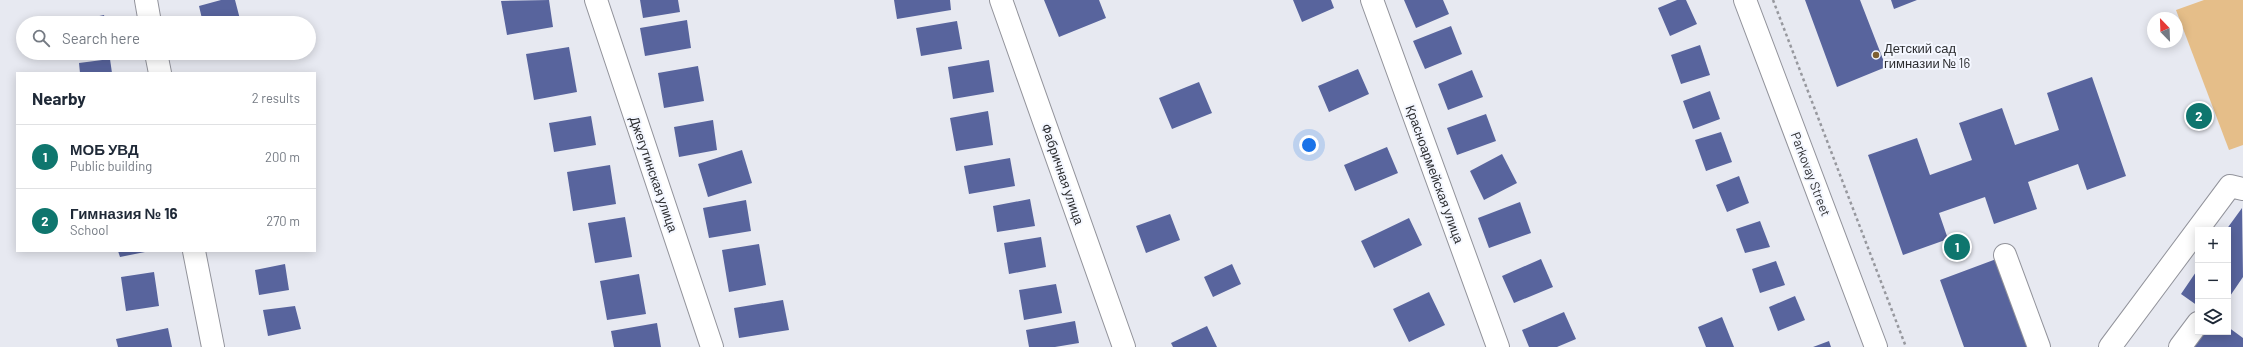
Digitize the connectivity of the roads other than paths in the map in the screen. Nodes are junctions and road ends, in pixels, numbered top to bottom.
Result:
1 (146, 0) edge
2 (596, 0) edge
3 (1001, 0) edge
4 (1372, 0) edge
5 (1745, 0) edge
6 (149, 16) edge
7 (157, 60) edge
8 (160, 72) edge
9 (2243, 189) edge
10 (194, 252) edge
11 (2005, 255) dead end
12 (2195, 327) edge
13 (213, 347) edge
14 (712, 347) edge
15 (1124, 347) edge
16 (1498, 347) edge
17 (1876, 347) edge
18 (2039, 347) edge
19 (2110, 347) edge
20 (2180, 347) edge

1 - 6 street
2 - 14 street, Джегутинская улица
3 - 15 street, Фабричная улица
4 - 16 street, Красноармейская улица
5 - 17 street, Parkovay Street
7 - 8 street
9 - 19 street
10 - 13 street
11 - 18 street
12 - 20 street

